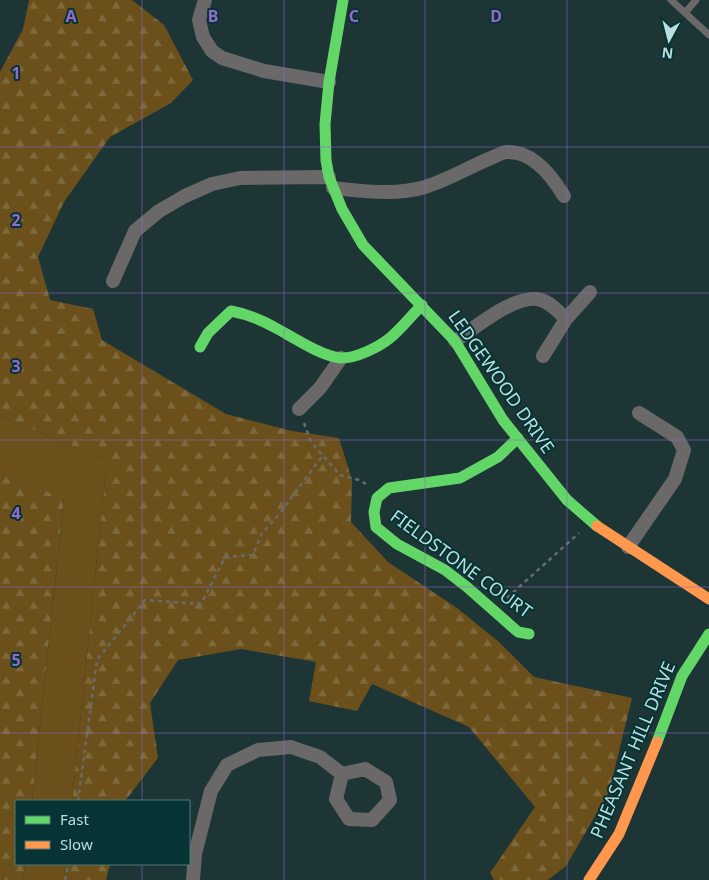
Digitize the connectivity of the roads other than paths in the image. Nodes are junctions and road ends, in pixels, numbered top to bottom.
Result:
1 (205, 0) edge
2 (343, 0) edge
3 (671, 0) edge
4 (696, 0) edge
5 (685, 13) junction
6 (709, 35) edge
7 (329, 82) junction
8 (331, 183) junction
9 (564, 196) dead end
10 (113, 281) dead end
11 (590, 292) dead end
12 (422, 305) junction
13 (566, 319) junction
14 (455, 341) junction
15 (200, 347) dead end
16 (543, 356) dead end
17 (341, 358) junction
18 (299, 409) road end
19 (639, 412) dead end
20 (518, 438) junction
21 (628, 547) junction
22 (704, 596) edge
23 (529, 634) dead end
24 (709, 634) edge
25 (342, 774) dead end
26 (591, 879) edge
27 (193, 880) edge

1 - 7 street
2 - 7 street, LEDGEWOOD DRIVE
3 - 5 lane
4 - 5 lane
5 - 6 lane
7 - 8 street, LEDGEWOOD DRIVE
8 - 9 street
8 - 10 street
8 - 12 street, LEDGEWOOD DRIVE
11 - 13 street
12 - 14 street, LEDGEWOOD DRIVE
12 - 17 street
13 - 14 street
13 - 16 street
14 - 20 street, LEDGEWOOD DRIVE
15 - 17 street
17 - 18 street
19 - 21 street
20 - 21 street, LEDGEWOOD DRIVE
20 - 23 street, FIELDSTONE COURT
21 - 22 street, LEDGEWOOD DRIVE
24 - 26 street, PHEASANT HILL DRIVE
25 - 27 street

